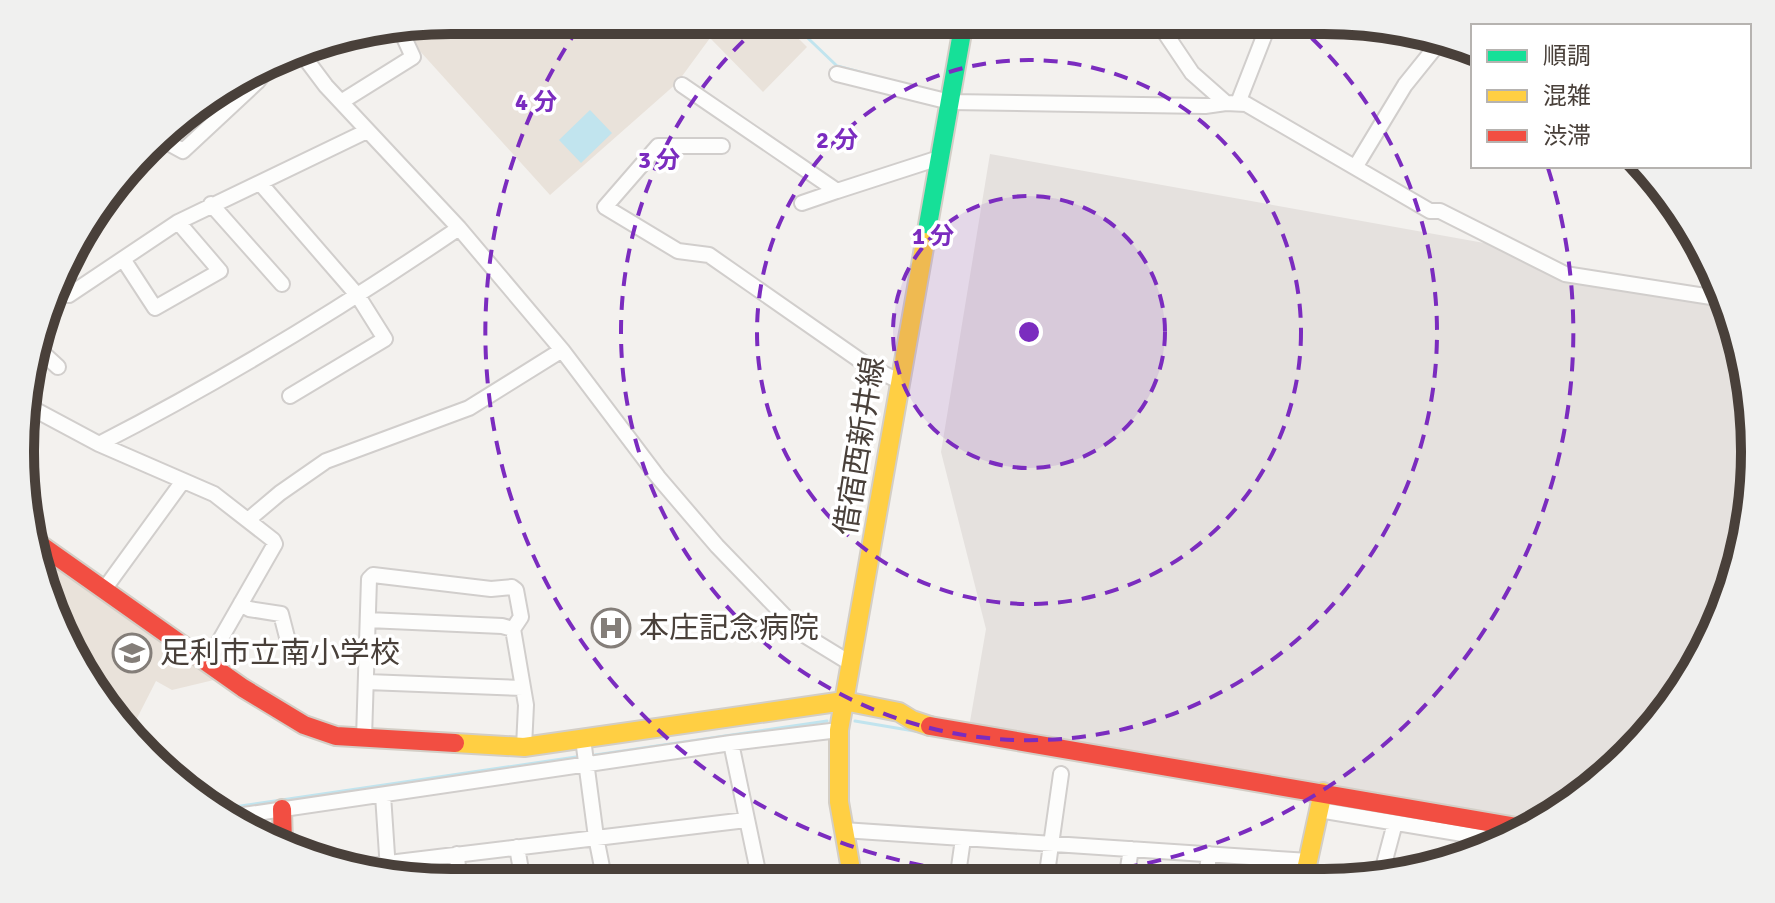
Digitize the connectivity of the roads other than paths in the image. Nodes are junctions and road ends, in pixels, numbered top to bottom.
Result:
1 (962, 34) edge
2 (1166, 34) edge
3 (1264, 34) edge
4 (404, 37) edge
5 (1434, 49) edge
6 (307, 60) edge
7 (837, 74) dead end
8 (256, 83) edge
9 (682, 85) dead end
10 (341, 102) junction
11 (950, 102) junction
12 (1232, 103) junction
13 (367, 131) junction
14 (170, 144) edge
15 (722, 146) dead end
16 (939, 158) junction
17 (1356, 166) junction
18 (260, 183) junction
19 (837, 191) junction
20 (802, 203) dead end
21 (211, 204) junction
22 (178, 222) junction
23 (459, 228) junction
24 (123, 259) junction
25 (282, 284) dead end
26 (65, 294) edge
27 (358, 296) junction
28 (1711, 297) edge
29 (562, 350) junction
30 (45, 355) edge
31 (58, 367) dead end
32 (899, 381) junction
33 (290, 396) dead end
34 (36, 411) edge
35 (99, 444) junction
36 (183, 481) junction
37 (248, 520) junction
38 (45, 549) edge
39 (103, 591) junction
40 (241, 603) junction
41 (368, 620) junction
42 (513, 629) junction
43 (289, 645) dead end
44 (208, 661) junction
45 (850, 663) junction
46 (367, 682) junction
47 (523, 688) junction
48 (844, 701) junction
49 (839, 730) junction
50 (364, 738) junction
51 (583, 739) junction
52 (731, 743) junction
53 (524, 747) junction
54 (586, 765) junction
55 (1061, 774) dead end
56 (383, 795) junction
57 (1321, 801) junction
58 (282, 809) junction
59 (246, 815) edge
60 (746, 820) junction
61 (1395, 823) junction
62 (1507, 826) edge
63 (843, 830) junction
64 (283, 833) edge
65 (596, 837) junction
66 (1482, 837) edge
67 (963, 839) junction
68 (1051, 843) junction
69 (517, 847) junction
70 (1131, 849) junction
71 (457, 854) junction
72 (1209, 854) junction
73 (1309, 861) junction
74 (388, 864) edge
75 (1384, 864) edge
76 (401, 865) edge
77 (458, 869) edge
78 (521, 869) edge
79 (602, 869) edge
80 (757, 869) edge
81 (851, 869) edge
82 (959, 869) edge
83 (1047, 869) edge
84 (1128, 869) edge
85 (1207, 869) edge
86 (1307, 869) edge

1 - 11 street, 借宿西新井線
2 - 12 street
3 - 12 street
4 - 10 street
5 - 17 street
6 - 10 street
7 - 11 street
8 - 14 street
9 - 19 street
10 - 13 street
11 - 12 street
11 - 16 street, 借宿西新井線
12 - 17 street
13 - 18 street
13 - 23 street
15 - 32 street
16 - 19 street
16 - 32 street, 借宿西新井線
17 - 28 street
18 - 21 street
18 - 27 street
19 - 20 street
21 - 22 street
21 - 25 street
22 - 24 street
22 - 24 street
23 - 27 street
23 - 29 street
24 - 26 street
27 - 33 street
27 - 35 street
29 - 37 street
29 - 45 street
30 - 31 street
32 - 45 street, 借宿西新井線
34 - 35 street
35 - 36 street
36 - 37 street
36 - 39 street
37 - 40 street
38 - 39 street
39 - 44 street
40 - 43 street
40 - 44 street
41 - 42 street
41 - 42 street
41 - 46 street
42 - 47 street
44 - 50 street
45 - 48 street, 借宿西新井線
46 - 47 street
46 - 50 street
47 - 53 street
48 - 49 street, 借宿西新井線
48 - 51 street
48 - 57 street
49 - 52 street
49 - 63 street, 借宿西新井線
50 - 53 street
51 - 53 street
51 - 54 street
52 - 54 street
52 - 60 street
54 - 56 street
54 - 65 street
55 - 68 street
56 - 58 street
56 - 74 street
57 - 61 street
57 - 62 street
57 - 73 street
58 - 59 street
58 - 64 street
60 - 65 street
60 - 80 street
61 - 66 street
61 - 75 street
63 - 67 street
63 - 81 street, 借宿西新井線
65 - 69 street
65 - 79 street
67 - 68 street
67 - 82 street
68 - 70 street
68 - 83 street
69 - 71 street
69 - 78 street
70 - 72 street
70 - 84 street
71 - 76 street
71 - 77 street
72 - 73 street
72 - 85 street
73 - 86 street

